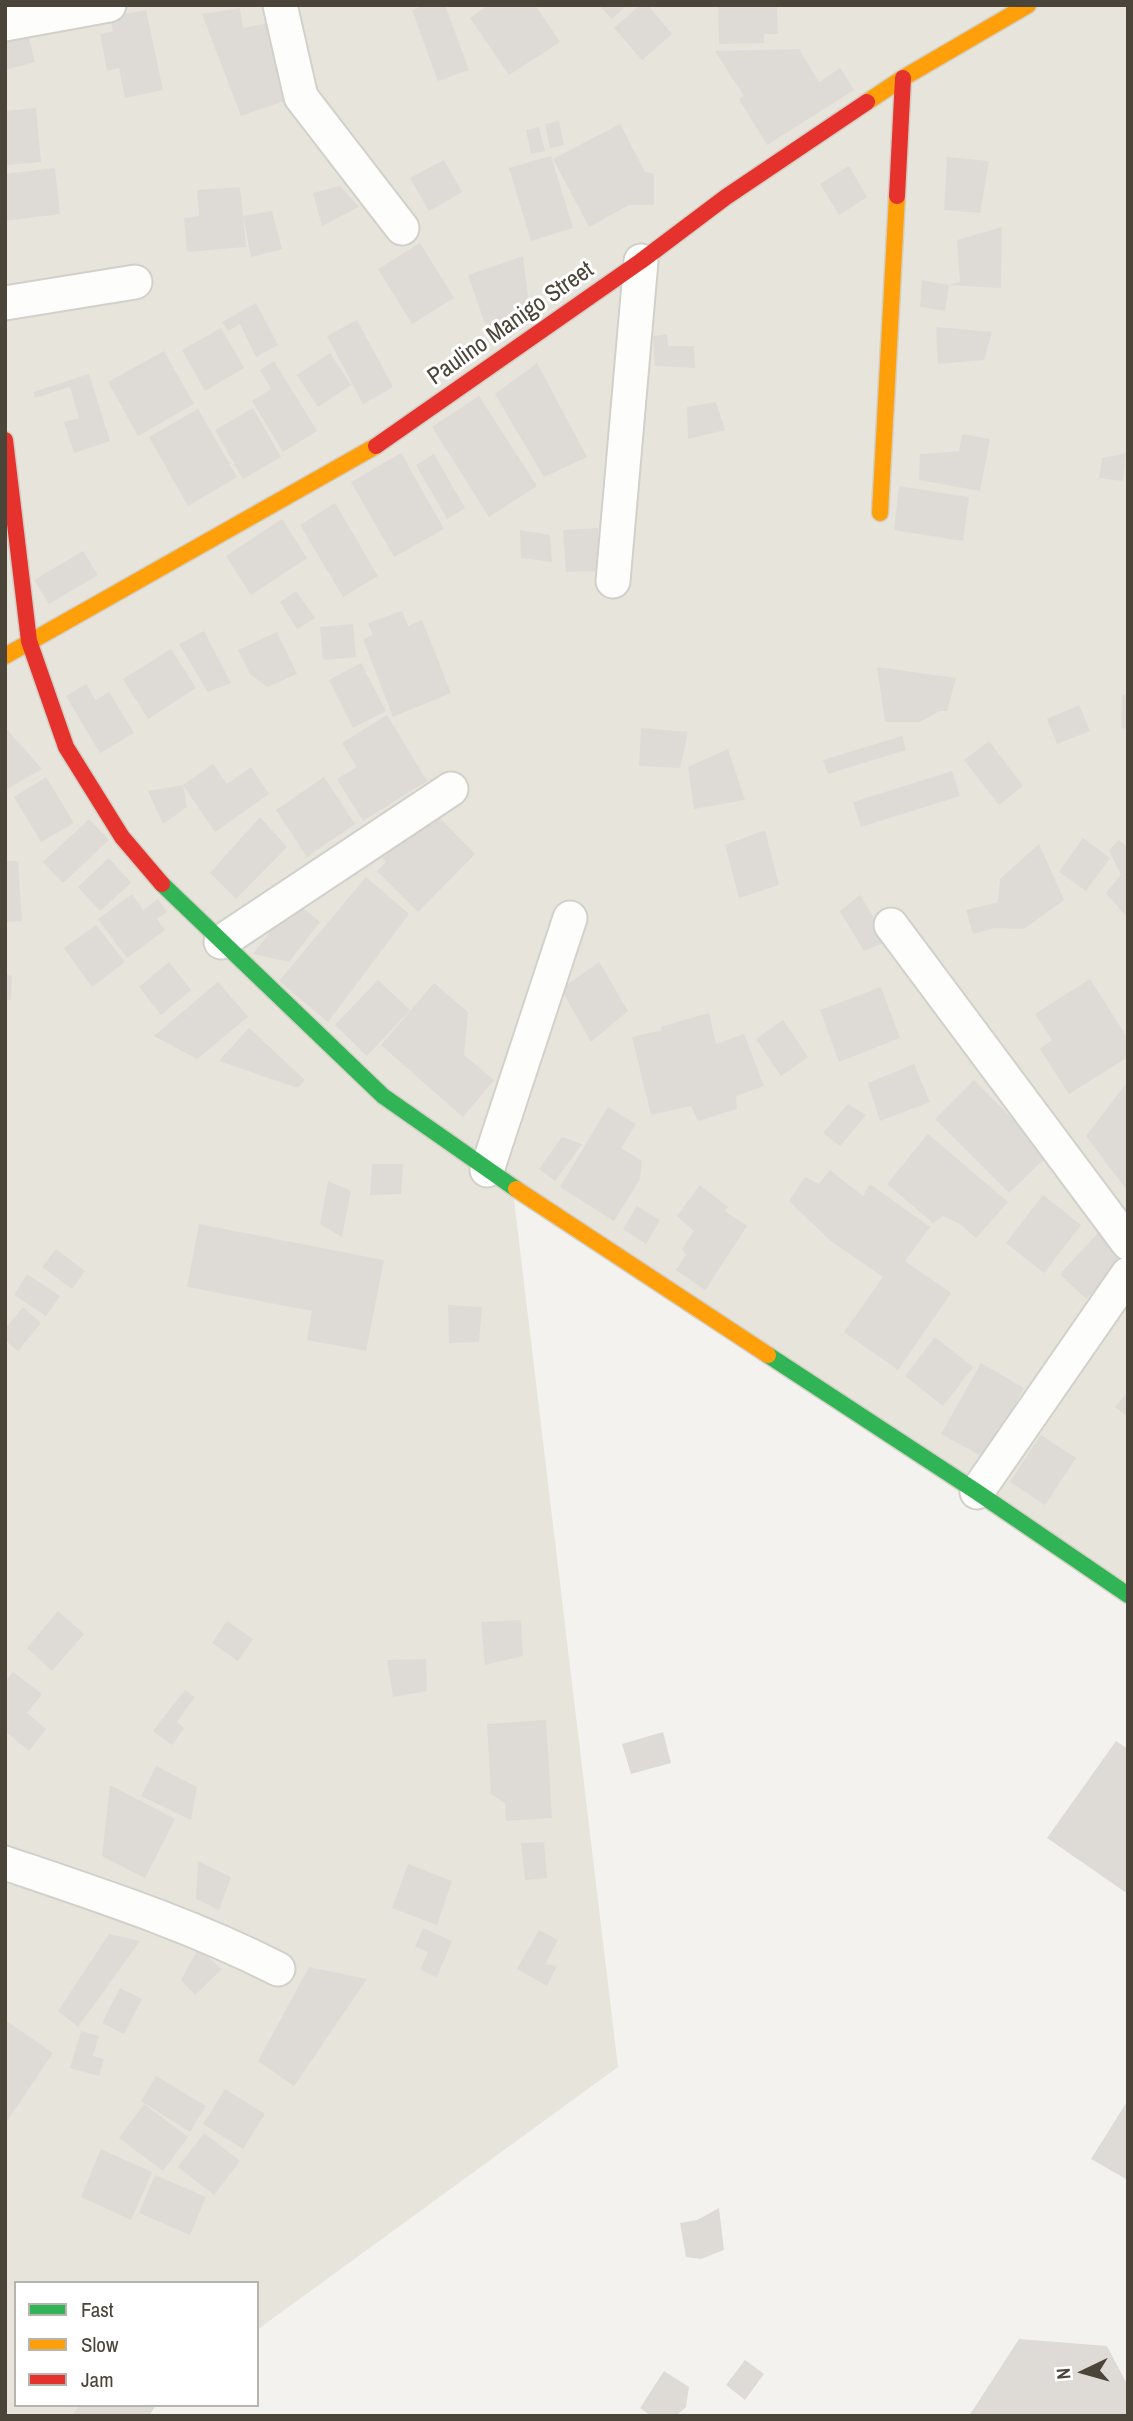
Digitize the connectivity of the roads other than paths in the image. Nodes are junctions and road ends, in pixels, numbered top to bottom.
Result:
1 (109, 5) edge
2 (280, 5) edge
3 (1028, 5) edge
4 (5, 23) edge
5 (903, 78) junction
6 (401, 228) dead end
7 (641, 261) junction
8 (135, 282) dead end
9 (5, 303) edge
10 (5, 440) edge
11 (880, 513) dead end
12 (613, 581) dead end
13 (29, 641) junction
14 (5, 656) edge
15 (451, 789) dead end
16 (570, 918) dead end
17 (891, 925) dead end
18 (221, 942) junction
19 (486, 1170) junction
20 (1128, 1243) edge
21 (1128, 1274) edge
22 (977, 1492) junction
23 (1128, 1594) edge
24 (5, 1863) edge
25 (278, 1969) dead end

1 - 4 street
2 - 6 street
3 - 5 street, Paulino Manigo Street
5 - 7 street, Paulino Manigo Street
5 - 11 street
7 - 12 street
7 - 13 street, Paulino Manigo Street
8 - 9 street
10 - 13 street
13 - 14 street, Paulino Manigo Street
13 - 18 street
15 - 18 street
16 - 19 street
17 - 20 street
18 - 19 street
19 - 22 street
21 - 22 street
22 - 23 street
24 - 25 street

